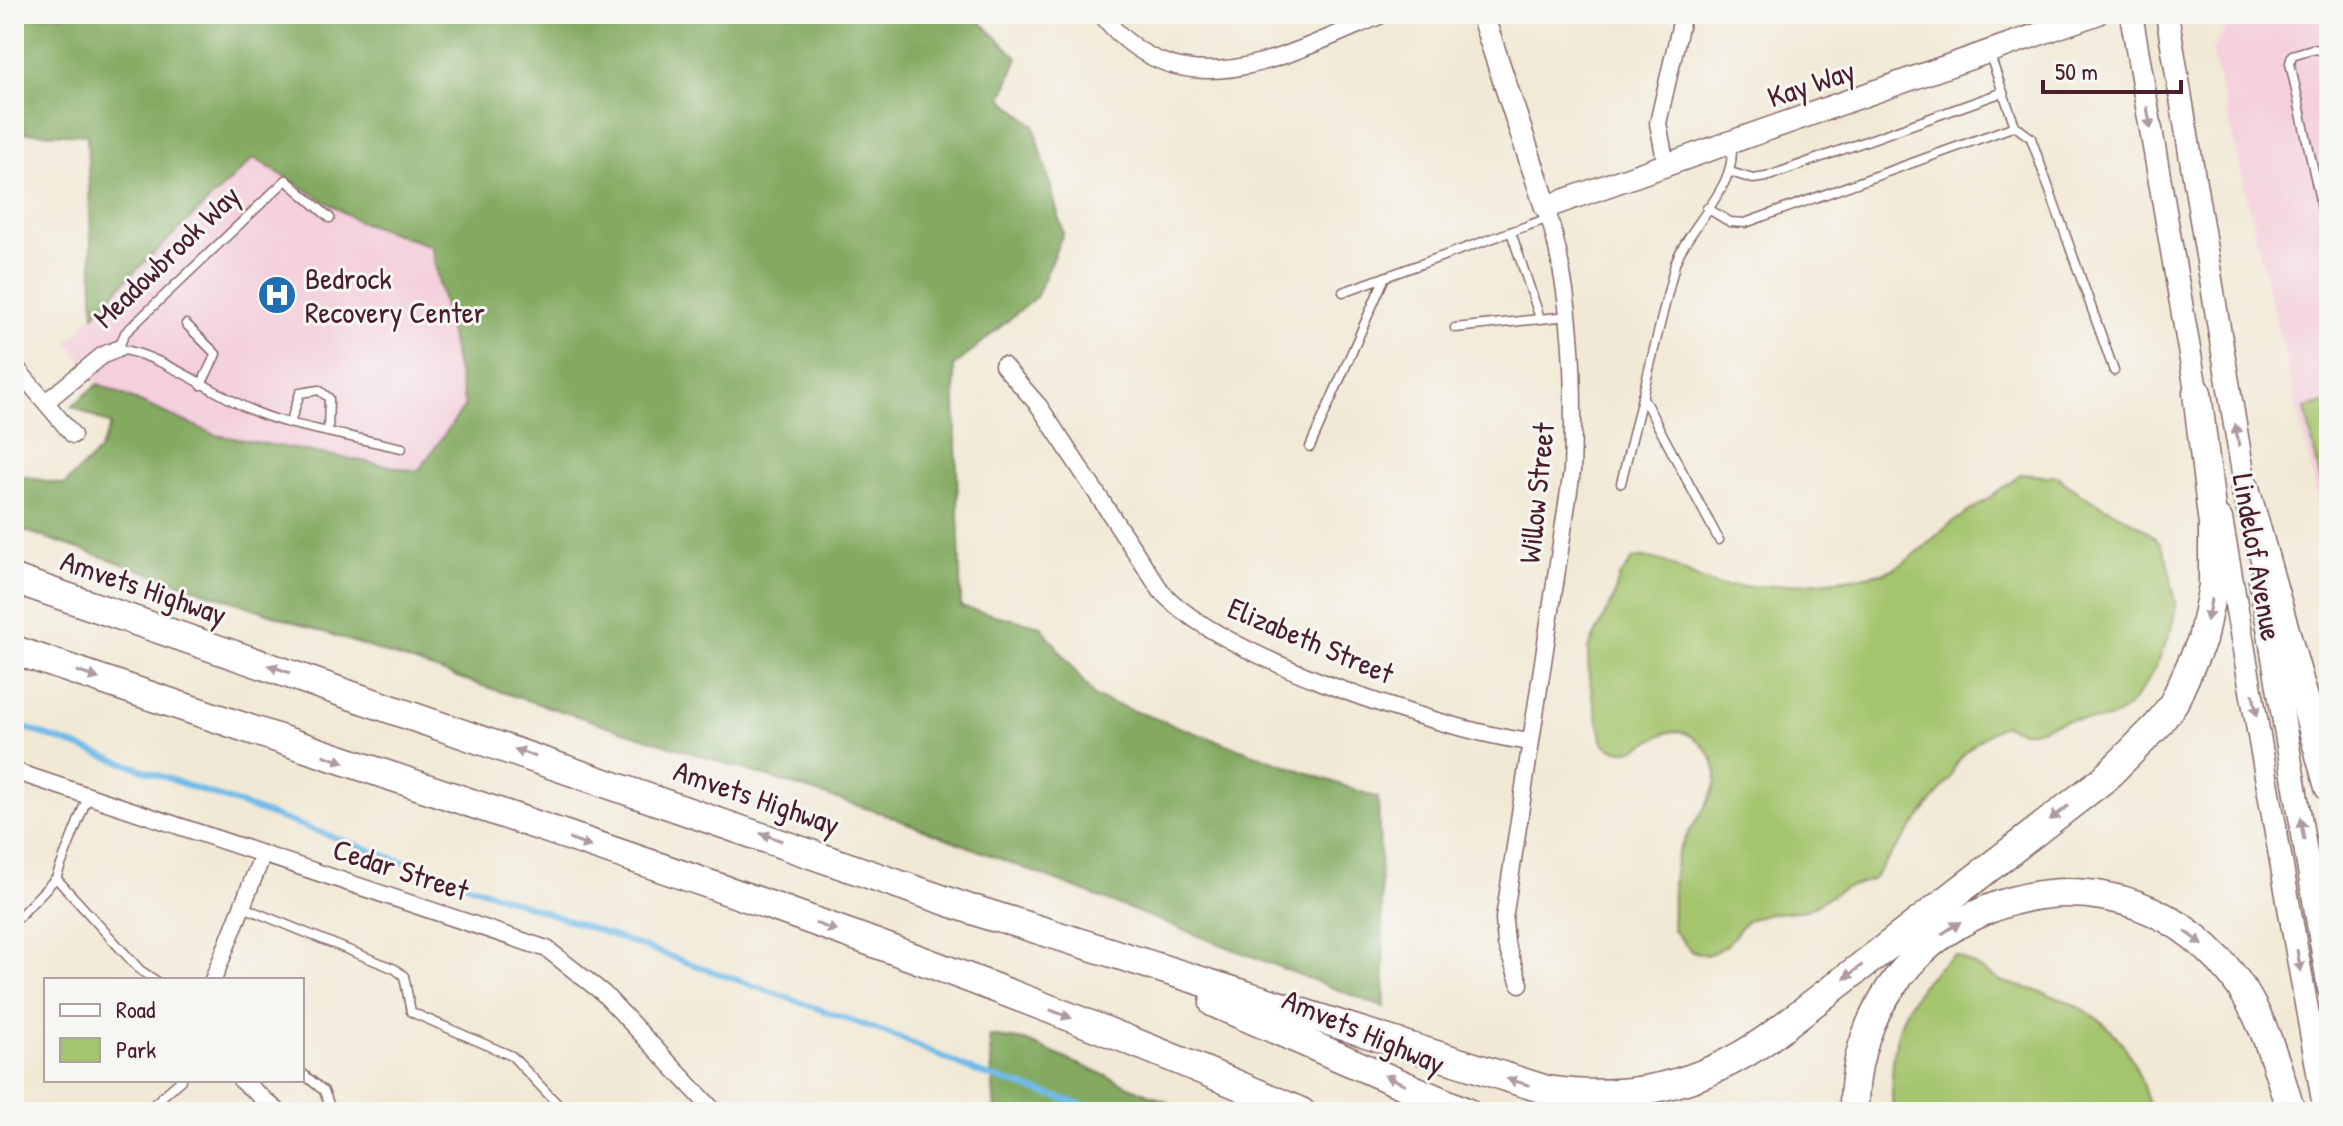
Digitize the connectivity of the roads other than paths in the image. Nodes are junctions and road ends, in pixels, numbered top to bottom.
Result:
1 (1101, 14) edge
2 (1384, 14) edge
3 (1482, 14) edge
4 (1683, 14) edge
5 (2096, 14) edge
6 (2131, 14) edge
7 (2167, 14) edge
8 (2051, 21) edge
9 (2329, 51) edge
10 (1989, 52) junction
11 (2003, 92) junction
12 (2015, 126) junction
13 (1730, 142) junction
14 (1666, 165) junction
15 (1730, 172) junction
16 (1707, 208) junction
17 (1547, 212) junction
18 (330, 218) dead end
19 (1511, 232) junction
20 (2329, 241) edge
21 (1385, 277) junction
22 (1343, 292) dead end
23 (1569, 315) junction
24 (1540, 318) junction
25 (186, 324) dead end
26 (1455, 328) dead end
27 (118, 349) junction
28 (14, 365) edge
29 (1003, 365) dead end
30 (2114, 371) dead end
31 (201, 385) junction
32 (2197, 393) junction
33 (1642, 396) junction
34 (47, 401) junction
35 (290, 423) junction
36 (328, 432) junction
37 (73, 435) dead end
38 (1310, 447) dead end
39 (402, 448) dead end
40 (1621, 483) dead end
41 (2245, 488) junction
42 (1719, 540) dead end
43 (14, 579) edge
44 (14, 650) edge
45 (1530, 742) junction
46 (14, 771) edge
47 (2329, 787) edge
48 (89, 796) junction
49 (263, 854) junction
50 (56, 878) junction
51 (243, 907) junction
52 (976, 910) junction
53 (14, 922) edge
54 (152, 978) edge
55 (214, 978) edge
56 (1520, 984) dead end
57 (2329, 989) edge
58 (304, 1075) edge
59 (179, 1082) edge
60 (243, 1082) edge
61 (145, 1112) edge
62 (279, 1112) edge
63 (332, 1112) edge
64 (565, 1112) edge
65 (715, 1112) edge
66 (1301, 1112) edge
67 (1466, 1112) edge
68 (1854, 1112) edge
69 (2291, 1112) edge
70 (2325, 1112) edge

1 - 2 street
3 - 17 main road, Willow Street
4 - 14 street
5 - 8 main road, Kay Way
6 -> 32 main road, Lindelof Avenue
41 -> 7 main road, Lindelof Avenue
8 - 10 main road, Kay Way
9 - 20 lane
10 - 11 lane
10 - 13 main road, Kay Way
11 - 12 lane
11 - 15 lane
12 - 16 lane
12 - 30 lane
13 - 14 main road, Kay Way
13 - 15 lane
14 - 17 main road, Kay Way
15 - 16 lane
16 - 33 lane
17 - 19 lane
17 - 23 street, Willow Street
18 - 27 lane, Meadowbrook Way
19 - 21 lane
19 - 24 lane
21 - 22 lane
21 - 38 lane
23 - 24 lane
23 - 45 street, Willow Street
24 - 26 lane
25 - 31 lane
27 - 31 lane
27 - 34 street, Meadowbrook Way
28 - 34 street
29 - 45 street, Elizabeth Street
31 - 35 lane
32 -> 52 highway
32 -> 70 main road, Lindelof Avenue
33 - 40 lane
33 - 42 lane
34 - 37 street
35 - 36 lane
35 - 36 lane
36 - 39 lane
41 - 47 highway
57 -> 41 main road, Lindelof Avenue
52 -> 43 highway, Amvets Highway
44 -> 66 highway
45 - 56 street, Willow Street
46 - 48 street, Cedar Street
48 - 49 street, Cedar Street
48 - 50 lane
49 - 51 street
49 - 65 street, Cedar Street
50 - 53 lane
50 - 54 lane
51 - 55 street
51 - 64 lane
67 -> 52 highway, Amvets Highway
58 - 63 lane
59 - 61 lane
60 - 62 street
68 -> 69 highway

